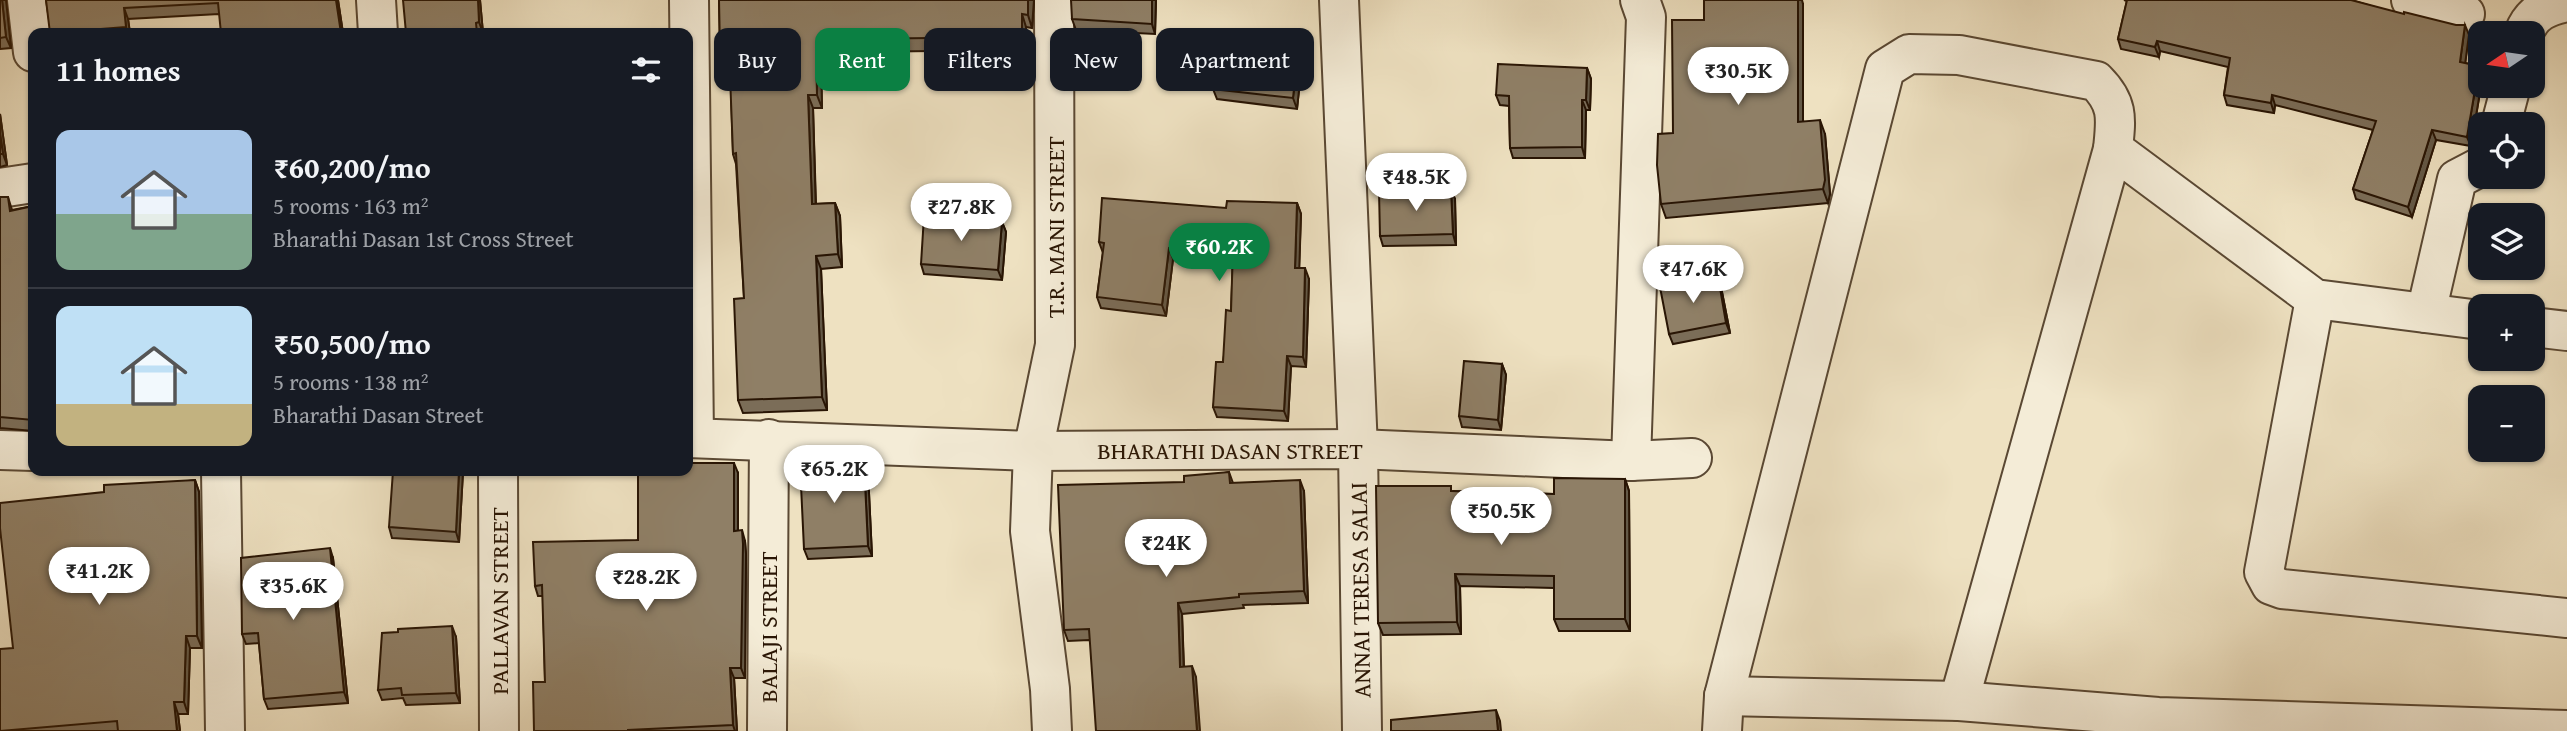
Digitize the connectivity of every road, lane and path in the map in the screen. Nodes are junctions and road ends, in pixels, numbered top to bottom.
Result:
1 (27, 0) edge
2 (376, 0) edge
3 (689, 0) edge
4 (1054, 0) edge
5 (1339, 0) edge
6 (2411, 0) edge
7 (2567, 2) edge
8 (1643, 8) edge
9 (2465, 14) dead end
10 (2532, 21) edge
11 (30, 28) edge
12 (377, 28) edge
13 (689, 28) edge
14 (2113, 149) junction
15 (2468, 173) edge
16 (28, 184) edge
17 (0, 188) edge
18 (2315, 299) junction
19 (2426, 313) junction
20 (2468, 318) edge
21 (2545, 328) edge
22 (2567, 331) edge
23 (693, 438) edge
24 (769, 439) junction
25 (1358, 449) junction
26 (0, 450) edge
27 (28, 451) edge
28 (1033, 451) junction
29 (1692, 458) dead end
30 (1631, 461) junction
31 (221, 476) edge
32 (498, 476) edge
33 (2567, 618) edge
34 (1959, 701) junction
35 (1723, 713) edge
36 (2157, 724) edge
37 (2567, 730) edge
38 (226, 731) edge
39 (499, 731) edge
40 (767, 731) edge
41 (1052, 731) edge
42 (1362, 731) edge

1 - 11 street
2 - 12 street
3 - 13 street
4 - 28 street, T.R. MANI STREET
5 - 25 street, ANNAI TERESA SALAI
6 - 9 street
7 - 10 street
8 - 30 street
14 - 18 street
14 - 34 street
14 - 35 street
15 - 19 street
16 - 17 street
18 - 19 street
18 - 33 street
19 - 20 street
21 - 22 street
23 - 24 street, BHARATHI DASAN STREET
24 - 28 street, BHARATHI DASAN STREET
24 - 40 street, BALAJI STREET
25 - 28 street, BHARATHI DASAN STREET
25 - 30 street, BHARATHI DASAN STREET
25 - 42 street, ANNAI TERESA SALAI
26 - 27 street
28 - 41 street, T.R. MANI STREET
29 - 30 street, BHARATHI DASAN STREET
31 - 38 street
32 - 39 street, PALLAVAN STREET
34 - 35 street
34 - 36 street
36 - 37 street

